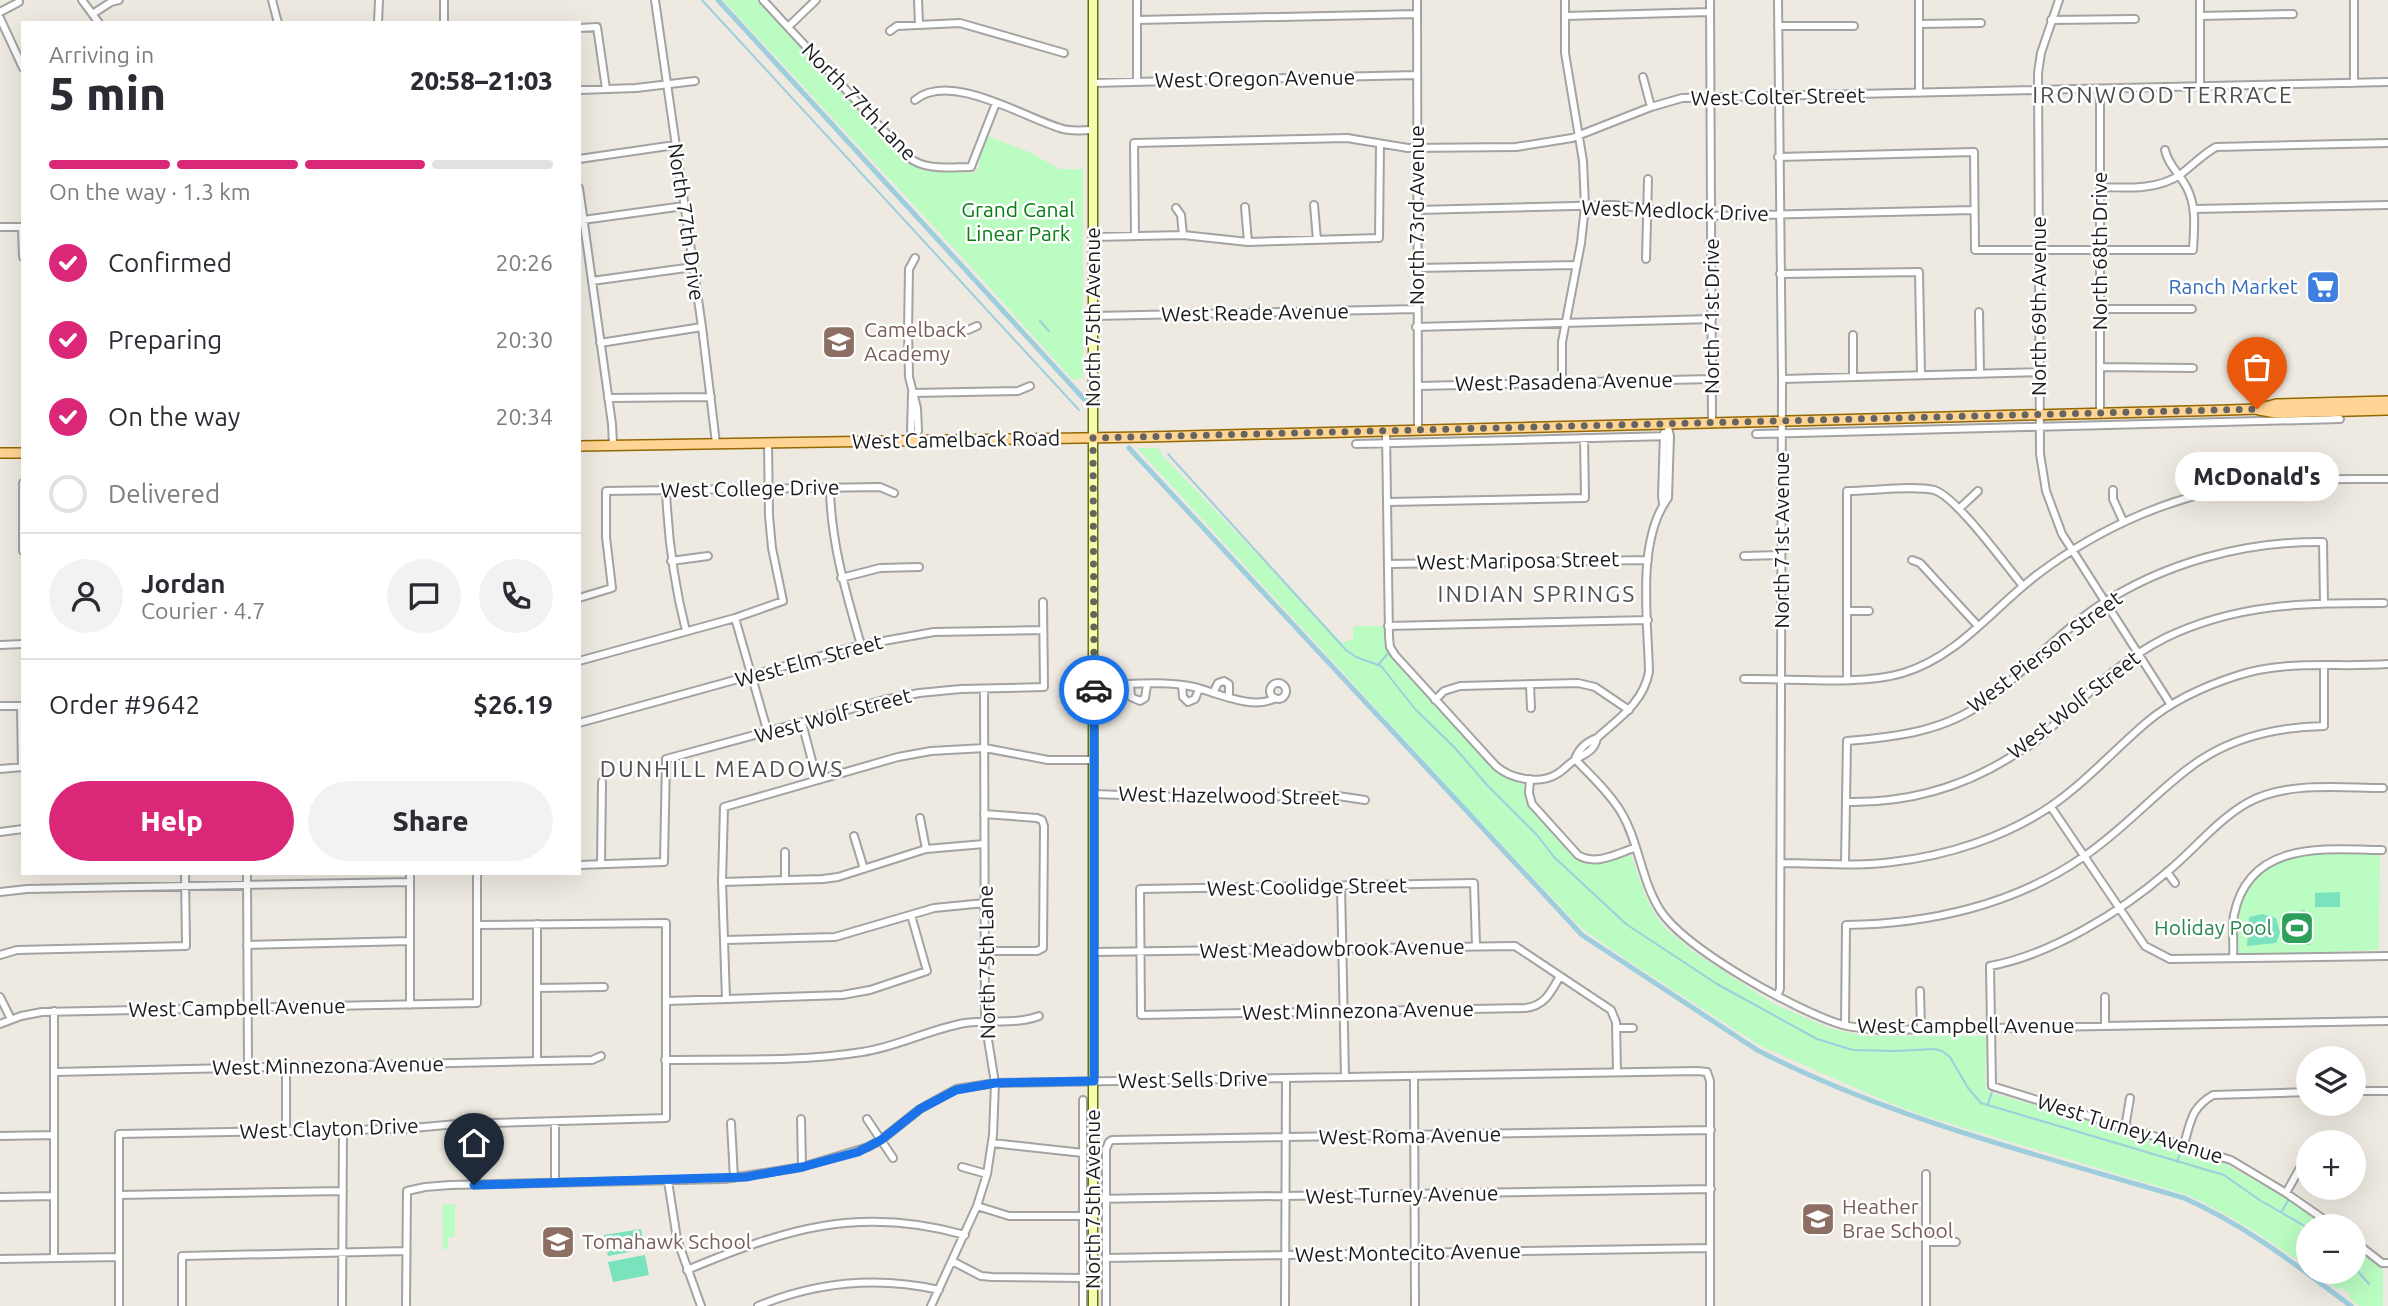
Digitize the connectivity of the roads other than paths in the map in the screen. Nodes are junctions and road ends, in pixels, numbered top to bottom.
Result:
1 (82, 0) edge
2 (118, 0) edge
3 (272, 0) edge
4 (379, 0) edge
5 (444, 0) edge
6 (655, 0) edge
7 (763, 0) edge
8 (816, 0) edge
9 (918, 0) edge
10 (1093, 0) edge
11 (1137, 0) edge
12 (1417, 0) edge
13 (1565, 0) edge
14 (1710, 0) edge
15 (1778, 0) edge
16 (1919, 0) edge
17 (2059, 0) edge
18 (2200, 0) edge
19 (2354, 0) edge
20 (19, 2) edge
21 (0, 12) edge
22 (1710, 12) junction
23 (94, 13) junction
24 (1417, 14) junction
25 (2293, 14) dead end
26 (1565, 16) junction
27 (2200, 16) junction
28 (0, 18) edge
29 (2135, 19) dead end
30 (1137, 20) junction
31 (2051, 20) junction
32 (98, 21) edge
33 (277, 21) edge
34 (378, 21) edge
35 (444, 21) edge
36 (1981, 23) dead end
37 (919, 24) junction
38 (1919, 24) junction
39 (1778, 26) junction
40 (1854, 26) dead end
41 (788, 27) junction
42 (581, 28) edge
43 (890, 31) dead end
44 (1064, 53) dead end
45 (21, 64) edge
46 (1416, 75) junction
47 (1643, 77) dead end
48 (695, 81) dead end
49 (1137, 82) junction
50 (2388, 82) edge
51 (1093, 83) junction
52 (2354, 83) junction
53 (667, 85) junction
54 (2200, 86) junction
55 (606, 89) junction
56 (2100, 89) junction
57 (581, 90) edge
58 (2038, 90) junction
59 (1919, 93) junction
60 (1711, 97) junction
61 (1779, 97) junction
62 (915, 100) dead end
63 (996, 103) junction
64 (1651, 107) junction
65 (1093, 130) junction
66 (1578, 136) junction
67 (2388, 143) edge
68 (1380, 144) junction
69 (675, 145) junction
70 (1417, 148) junction
71 (2165, 150) dead end
72 (1778, 157) junction
73 (581, 159) edge
74 (2179, 176) junction
75 (1648, 179) dead end
76 (2101, 187) junction
77 (581, 204) edge
78 (1314, 205) dead end
79 (2388, 205) edge
80 (684, 206) junction
81 (1584, 206) junction
82 (1245, 207) dead end
83 (1176, 208) dead end
84 (1647, 209) junction
85 (2194, 209) junction
86 (1417, 210) junction
87 (1975, 210) junction
88 (1780, 215) junction
89 (1712, 216) junction
90 (583, 220) junction
91 (21, 227) edge
92 (0, 228) edge
93 (1183, 235) junction
94 (1135, 236) junction
95 (1094, 237) junction
96 (1317, 240) junction
97 (1248, 242) junction
98 (2101, 250) junction
99 (2039, 251) junction
100 (915, 258) dead end
101 (1646, 259) dead end
102 (1577, 265) junction
103 (693, 267) junction
104 (1417, 268) junction
105 (1780, 274) junction
106 (592, 281) junction
107 (1417, 309) junction
108 (2101, 309) junction
109 (2192, 309) dead end
110 (1979, 313) dead end
111 (1094, 316) junction
112 (1712, 319) junction
113 (1565, 324) junction
114 (977, 326) dead end
115 (702, 327) junction
116 (1416, 327) junction
117 (908, 331) junction
118 (1853, 335) dead end
119 (600, 342) junction
120 (2100, 367) junction
121 (2193, 369) dead end
122 (2039, 372) junction
123 (1980, 374) junction
124 (1920, 375) junction
125 (1853, 377) junction
126 (1711, 379) junction
127 (1782, 379) junction
128 (1562, 382) junction
129 (1030, 386) dead end
130 (1418, 386) junction
131 (912, 393) junction
132 (711, 397) junction
133 (608, 398) junction
134 (2388, 401) edge
135 (2257, 409) junction
136 (2388, 410) edge
137 (2101, 413) junction
138 (2039, 415) junction
139 (2340, 419) dead end
140 (1782, 421) junction
141 (1712, 423) junction
142 (1667, 424) junction
143 (2040, 427) junction
144 (1418, 430) junction
145 (1386, 431) junction
146 (1756, 434) dead end
147 (1782, 434) junction
148 (1667, 436) junction
149 (1093, 438) junction
150 (1584, 438) junction
151 (914, 441) junction
152 (716, 443) junction
153 (768, 443) junction
154 (1387, 443) junction
155 (1356, 444) dead end
156 (613, 445) junction
157 (581, 446) edge
158 (0, 453) edge
159 (21, 453) edge
160 (2388, 479) edge
161 (830, 488) junction
162 (768, 489) junction
163 (666, 490) junction
164 (2113, 490) dead end
165 (1978, 491) dead end
166 (894, 493) dead end
167 (1388, 502) junction
168 (1958, 509) junction
169 (2123, 521) junction
170 (2072, 550) junction
171 (1781, 555) junction
172 (708, 556) dead end
173 (1744, 556) dead end
174 (1648, 560) junction
175 (1912, 560) dead end
176 (671, 561) junction
177 (1388, 564) junction
178 (919, 566) dead end
179 (841, 578) junction
180 (2023, 586) junction
181 (581, 597) edge
182 (1043, 602) dead end
183 (2106, 602) junction
184 (2324, 603) junction
185 (2384, 603) dead end
186 (1848, 611) junction
187 (1869, 611) dead end
188 (735, 618) junction
189 (1648, 620) junction
190 (1388, 626) junction
191 (1978, 626) junction
192 (1044, 630) junction
193 (686, 631) junction
194 (21, 644) edge
195 (0, 645) edge
196 (861, 645) junction
197 (2138, 653) junction
198 (581, 660) edge
199 (2324, 664) junction
200 (2388, 664) edge
201 (751, 677) junction
202 (1744, 678) dead end
203 (1781, 678) junction
204 (1847, 679) junction
205 (1094, 685) junction
206 (1130, 685) junction
207 (1147, 685) junction
208 (1182, 685) junction
209 (1530, 685) junction
210 (984, 689) junction
211 (1199, 689) junction
212 (1213, 693) junction
213 (1229, 698) junction
214 (1275, 698) dead end
215 (1435, 700) junction
216 (2171, 705) junction
217 (0, 706) edge
218 (21, 706) edge
219 (1531, 708) dead end
220 (1629, 710) junction
221 (581, 722) edge
222 (802, 723) junction
223 (768, 733) junction
224 (985, 748) junction
225 (1575, 759) junction
226 (1094, 760) junction
227 (21, 767) edge
228 (0, 769) edge
229 (1530, 779) junction
230 (817, 780) junction
231 (602, 782) dead end
232 (2383, 788) dead end
233 (1094, 794) junction
234 (1365, 800) dead end
235 (1847, 802) junction
236 (2051, 807) junction
237 (984, 814) junction
238 (920, 818) dead end
239 (21, 829) edge
240 (0, 832) edge
241 (855, 836) dead end
242 (984, 844) junction
243 (1634, 848) junction
244 (926, 849) junction
245 (2382, 850) dead end
246 (785, 852) dead end
247 (2084, 857) junction
248 (1781, 863) junction
249 (1845, 863) junction
250 (601, 864) junction
251 (581, 865) edge
252 (864, 869) junction
253 (2167, 872) junction
254 (185, 875) edge
255 (247, 875) edge
256 (410, 875) edge
257 (477, 875) edge
258 (785, 880) junction
259 (410, 882) junction
260 (722, 882) junction
261 (2175, 883) dead end
262 (247, 885) junction
263 (186, 886) junction
264 (1341, 887) junction
265 (0, 892) edge
266 (985, 903) junction
267 (2119, 908) junction
268 (911, 915) junction
269 (537, 924) junction
270 (477, 925) junction
271 (726, 940) junction
272 (410, 941) junction
273 (247, 945) junction
274 (1476, 946) junction
275 (1342, 949) junction
276 (985, 951) junction
277 (1094, 952) junction
278 (1141, 952) junction
279 (0, 955) edge
280 (2388, 956) edge
281 (2233, 958) junction
282 (1560, 976) junction
283 (604, 987) dead end
284 (537, 988) junction
285 (1920, 990) dead end
286 (1777, 996) junction
287 (2105, 997) dead end
288 (0, 998) edge
289 (726, 999) junction
290 (667, 1001) junction
291 (410, 1004) junction
292 (247, 1007) junction
293 (54, 1011) junction
294 (1343, 1011) junction
295 (1039, 1016) dead end
296 (11, 1019) junction
297 (985, 1021) junction
298 (2388, 1021) edge
299 (0, 1024) edge
300 (1845, 1025) junction
301 (2105, 1026) junction
302 (1617, 1028) junction
303 (1633, 1028) dead end
304 (1991, 1028) junction
305 (1921, 1029) junction
306 (601, 1056) dead end
307 (665, 1060) junction
308 (537, 1061) junction
309 (248, 1067) junction
310 (286, 1067) junction
311 (54, 1072) junction
312 (1618, 1072) junction
313 (1414, 1076) junction
314 (1345, 1077) junction
315 (1286, 1078) junction
316 (1094, 1081) junction
317 (995, 1083) junction
318 (2366, 1091) edge
319 (2388, 1091) edge
320 (2296, 1092) edge
321 (2130, 1098) dead end
322 (1083, 1100) dead end
323 (802, 1119) dead end
324 (867, 1119) dead end
325 (555, 1122) junction
326 (731, 1123) dead end
327 (2125, 1128) junction
328 (343, 1129) junction
329 (286, 1130) junction
330 (1711, 1130) junction
331 (54, 1135) junction
332 (1415, 1135) junction
333 (0, 1136) edge
334 (1286, 1138) junction
335 (881, 1140) junction
336 (1109, 1142) joint
337 (992, 1143) junction
338 (2184, 1144) junction
339 (1083, 1153) junction
340 (893, 1158) dead end
341 (802, 1167) junction
342 (962, 1167) dead end
343 (987, 1174) junction
344 (1926, 1174) dead end
345 (2296, 1175) edge
346 (734, 1178) junction
347 (668, 1181) junction
348 (555, 1183) junction
349 (1711, 1189) junction
350 (343, 1191) junction
351 (2286, 1193) junction
352 (119, 1195) junction
353 (1416, 1195) junction
354 (54, 1196) junction
355 (1286, 1196) junction
356 (0, 1197) edge
357 (1093, 1199) junction
358 (1107, 1199) junction
359 (977, 1206) junction
360 (2316, 1214) edge
361 (1083, 1216) junction
362 (1093, 1216) junction
363 (965, 1236) junction
364 (1926, 1242) junction
365 (1956, 1242) dead end
366 (1710, 1248) junction
367 (2366, 1250) edge
368 (406, 1251) junction
369 (343, 1252) junction
370 (1415, 1253) junction
371 (1286, 1255) junction
372 (119, 1257) junction
373 (54, 1258) junction
374 (1106, 1258) junction
375 (0, 1259) edge
376 (952, 1261) junction
377 (2388, 1263) edge
378 (687, 1270) junction
379 (1083, 1278) junction
380 (939, 1290) junction
381 (118, 1306) edge
382 (182, 1306) edge
383 (342, 1306) edge
384 (406, 1306) edge
385 (701, 1306) edge
386 (758, 1306) edge
387 (931, 1306) edge
388 (1083, 1306) edge
389 (1093, 1306) edge
390 (1106, 1306) edge
391 (1285, 1306) edge
392 (1415, 1306) edge
393 (1710, 1306) edge
394 (1926, 1306) edge

1 - 23 street
2 - 23 street
3 - 33 street
4 - 34 street
5 - 35 street
6 - 53 street, North 77th Drive
7 - 41 street, North 77th Lane
8 - 41 street
9 - 37 street
10 - 51 main road, North 75th Avenue
11 - 30 street
12 - 24 street, North 73rd Avenue
13 - 26 street
14 - 22 street, North 71st Drive
15 - 39 street, North 71st Avenue
16 - 38 street
17 - 31 street, North 69th Avenue
18 - 27 street
19 - 52 street
20 - 21 street
22 - 26 street
22 - 60 street, North 71st Drive
23 - 32 street
24 - 30 street
24 - 46 street, North 73rd Avenue
25 - 27 street
26 - 66 street
27 - 54 street
28 - 45 street
29 - 31 street
30 - 49 street
31 - 58 street, North 69th Avenue
36 - 38 street
37 - 43 street
37 - 44 street
38 - 59 street
39 - 40 street
39 - 61 street, North 71st Avenue
41 - 63 street, North 77th Lane
42 - 55 street
46 - 49 street, West Oregon Avenue
46 - 70 street, North 73rd Avenue
47 - 64 street
48 - 53 street
49 - 51 street, West Oregon Avenue
50 - 52 street, West Colter Street
51 - 65 main road, North 75th Avenue
52 - 54 street, West Colter Street
53 - 55 street
53 - 69 street, North 77th Drive
54 - 56 street, West Colter Street
55 - 57 street
56 - 58 street, West Colter Street
56 - 76 street, North 68th Drive
58 - 59 street, West Colter Street
58 - 99 street, North 69th Avenue
59 - 61 street, West Colter Street
60 - 61 street, West Colter Street
60 - 64 street, West Colter Street
60 - 89 street, North 71st Drive
61 - 72 street, North 71st Avenue
62 - 63 street
63 - 65 street
64 - 66 street, West Colter Street
65 - 95 main road, North 75th Avenue
66 - 70 street, West Colter Street
66 - 81 street
67 - 74 street
68 - 70 street, West Colter Street
68 - 94 street, West Colter Street
68 - 96 street
69 - 73 street
69 - 80 street, North 77th Drive
70 - 86 street, North 73rd Avenue
71 - 74 street
72 - 87 street
72 - 88 street, North 71st Avenue
74 - 76 street
74 - 85 street
75 - 84 street
76 - 98 street, North 68th Drive
77 - 90 street
78 - 96 street
79 - 85 street
80 - 90 street
80 - 103 street, North 77th Drive
81 - 84 street, West Medlock Drive
81 - 86 street, West Medlock Drive
81 - 102 street
82 - 97 street
83 - 93 street
84 - 89 street, West Medlock Drive
84 - 101 street
85 - 98 street
86 - 104 street, North 73rd Avenue
87 - 88 street, West Medlock Drive
87 - 99 street
88 - 89 street, West Medlock Drive
88 - 105 street, North 71st Avenue
89 - 112 street, North 71st Drive
90 - 106 street
91 - 92 street
93 - 94 street
93 - 97 street
94 - 95 street
95 - 111 main road, North 75th Avenue
96 - 97 street
98 - 99 street
98 - 108 street, North 68th Drive
99 - 122 street, North 69th Avenue
100 - 117 street
102 - 104 street
102 - 113 street
103 - 106 street
103 - 115 street, North 77th Drive
104 - 107 street, North 73rd Avenue
105 - 124 street
105 - 127 street, North 71st Avenue
106 - 119 street
107 - 111 street, West Reade Avenue
107 - 116 street, North 73rd Avenue
108 - 109 street
108 - 120 street, North 68th Drive
110 - 123 street
111 - 149 main road, North 75th Avenue
112 - 113 street
112 - 126 street, North 71st Drive
113 - 116 street
113 - 128 street
114 - 117 street
115 - 119 street
115 - 132 street, North 77th Drive
116 - 130 street, North 73rd Avenue
117 - 131 street
118 - 125 street
119 - 133 street
120 - 121 street
120 - 137 street, North 68th Drive
122 - 123 street
122 - 138 street, North 69th Avenue
123 - 124 street
124 - 125 street
125 - 127 street
126 - 128 street, West Pasadena Avenue
126 - 141 street, North 71st Drive
127 - 140 street, North 71st Avenue
128 - 130 street, West Pasadena Avenue
129 - 131 street
130 - 144 street, North 73rd Avenue
131 - 151 street
132 - 133 street
132 - 152 street, North 77th Drive
133 - 156 street
134 - 135 main road, West Camelback Road
135 - 136 main road, West Camelback Road
135 - 137 main road, West Camelback Road
137 - 138 main road, West Camelback Road
138 - 140 main road, West Camelback Road
138 - 143 street, North 69th Avenue
139 - 143 street
140 - 141 main road, West Camelback Road
140 - 147 street, North 71st Avenue
141 - 142 main road, West Camelback Road
142 - 144 main road, West Camelback Road
142 - 148 street
143 - 147 street
143 - 170 street, North 69th Avenue
144 - 145 main road, West Camelback Road
145 - 149 main road, West Camelback Road
145 - 154 street
146 - 147 street
147 - 171 street, North 71st Avenue
148 - 150 street
148 - 174 street
149 - 151 main road, West Camelback Road
149 - 205 main road, North 75th Avenue
150 - 154 street
150 - 167 street
151 - 153 main road, West Camelback Road
152 - 153 main road, West Camelback Road
152 - 156 main road, West Camelback Road
153 - 162 street
154 - 155 street
154 - 167 street
156 - 157 main road, West Camelback Road
158 - 159 main road
160 - 169 street
161 - 162 street, West College Drive
161 - 166 street, West College Drive
161 - 179 street
162 - 163 street, West College Drive
162 - 188 street
163 - 176 street
163 - 181 street, West College Drive
164 - 169 street
165 - 168 street
167 - 177 street
168 - 180 street
168 - 186 street
169 - 170 street
170 - 180 street
170 - 183 street, North 69th Avenue
171 - 173 street
171 - 203 street, North 71st Avenue
172 - 176 street
174 - 177 street, West Mariposa Street
174 - 189 street
175 - 191 street
176 - 193 street
177 - 190 street
178 - 179 street
179 - 196 street
180 - 191 street
182 - 192 street
183 - 184 street, West Pierson Street
183 - 197 street, North 69th Avenue
183 - 235 street, West Pierson Street
184 - 185 street, West Wolf Street
184 - 197 street, West Wolf Street
186 - 187 street
186 - 204 street
188 - 193 street
188 - 201 street
189 - 190 street
189 - 220 street
190 - 215 street
191 - 204 street
192 - 196 street, West Elm Street
192 - 210 street, West Wolf Street
193 - 198 street
194 - 195 street
196 - 201 street, West Elm Street
197 - 216 street, North 69th Avenue
197 - 235 street, West Wolf Street
199 - 200 street
199 - 216 street
199 - 247 street
201 - 221 street, West Elm Street
201 - 223 street
202 - 203 street
203 - 204 street
203 - 248 street, North 71st Avenue
205 - 206 street
205 - 226 main road, North 75th Avenue
206 - 207 street
206 - 207 street
207 - 208 street
208 - 211 street
208 - 211 street
209 - 215 street
209 - 219 street
209 - 220 street
210 - 222 street, West Wolf Street
210 - 224 street, North 75th Lane
211 - 212 street
212 - 213 street
212 - 213 street
213 - 214 street
215 - 229 street
216 - 236 street
217 - 218 street
220 - 225 street
222 - 223 street, West Wolf Street
222 - 230 street
223 - 250 street, West Wolf Street
224 - 226 street
224 - 230 street
224 - 237 street, North 75th Lane
225 - 229 street
225 - 243 street, West Campbell Avenue
226 - 233 main road, North 75th Avenue
227 - 228 street
229 - 243 street
230 - 260 street
231 - 250 street
232 - 253 street
233 - 234 street, West Hazelwood Street
233 - 277 main road, North 75th Avenue
235 - 249 street
236 - 247 street
236 - 249 street
237 - 242 street, North 75th Lane
237 - 276 street
238 - 244 street
239 - 240 street
241 - 252 street
242 - 244 street
242 - 266 street, North 75th Lane
243 - 286 street, West Campbell Avenue
244 - 252 street
245 - 281 street
246 - 258 street
247 - 267 street
247 - 300 street
248 - 249 street
248 - 286 street, North 71st Avenue
250 - 251 street
252 - 258 street
253 - 261 street
253 - 267 street
254 - 263 street
255 - 262 street
256 - 259 street
257 - 270 street
258 - 260 street
259 - 262 street
259 - 272 street
260 - 271 street
262 - 263 street
262 - 273 street
263 - 265 street
263 - 279 street
264 - 274 street, West Coolidge Street
264 - 275 street
264 - 278 street, West Coolidge Street
266 - 268 street
266 - 276 street, North 75th Lane
267 - 281 street
267 - 304 street
268 - 271 street
268 - 289 street
269 - 270 street
269 - 284 street
269 - 290 street
270 - 291 street, West Campbell Avenue
271 - 289 street
272 - 273 street
272 - 291 street
273 - 292 street
274 - 275 street, West Meadowbrook Avenue
274 - 282 street, West Meadowbrook Avenue
275 - 278 street, West Meadowbrook Avenue
275 - 294 street
276 - 297 street, North 75th Lane
277 - 278 street, West Meadowbrook Avenue
277 - 316 main road, North 75th Avenue
278 - 294 street, West Minnezona Avenue
280 - 281 street
282 - 294 street, West Minnezona Avenue
282 - 302 street, West Meadowbrook Avenue
283 - 284 street
284 - 308 street
285 - 305 street
286 - 300 street, West Campbell Avenue
287 - 301 street, West Campbell Avenue
288 - 296 street
289 - 290 street
290 - 307 street
291 - 292 street, West Campbell Avenue
292 - 293 street, West Campbell Avenue
292 - 309 street
293 - 296 street, West Campbell Avenue
293 - 311 street
294 - 314 street
295 - 297 street
296 - 299 street, West Campbell Avenue
297 - 307 street
297 - 317 street, North 75th Lane
298 - 301 street, West Campbell Avenue
300 - 305 street, West Campbell Avenue
301 - 304 street, West Campbell Avenue
302 - 303 street
302 - 312 street
304 - 305 street, West Campbell Avenue
304 - 327 street, West Turney Avenue
306 - 308 street, West Minnezona Avenue
307 - 325 street, West Clayton Drive
308 - 310 street, West Minnezona Avenue
309 - 310 street, West Minnezona Avenue
309 - 311 street, West Minnezona Avenue
310 - 329 street
311 - 331 street
312 - 313 street, West Sells Drive
312 - 330 street, West Sells Drive
313 - 314 street, West Sells Drive
313 - 332 street
314 - 315 street, West Sells Drive
315 - 316 street, West Sells Drive
315 - 334 street
316 - 317 street, West Sells Drive
316 - 357 main road, North 75th Avenue
317 - 335 street, West Sells Drive
317 - 337 street, North 75th Lane
318 - 319 street
320 - 338 street
321 - 327 street
322 - 339 street, North 75th Avenue
323 - 341 street
324 - 335 street
325 - 328 street, West Clayton Drive
325 - 348 street
326 - 346 street
327 - 338 street, West Turney Avenue
328 - 329 street, West Clayton Drive
328 - 350 street
329 - 352 street, West Clayton Drive
330 - 332 street, West Roma Avenue
330 - 349 street
331 - 333 street
331 - 354 street
332 - 334 street, West Roma Avenue
332 - 353 street
334 - 336 street, West Roma Avenue
334 - 355 street
335 - 340 street
335 - 341 street, West Sells Drive
336 - 358 street, North 75th Avenue
337 - 339 street
337 - 343 street, North 75th Lane
338 - 351 street, West Turney Avenue
339 - 361 street, North 75th Avenue
341 - 346 street, West Sells Drive
342 - 343 street
343 - 359 street, North 75th Lane
344 - 364 street
345 - 351 street
346 - 347 street, West Sells Drive
347 - 348 street, West Sells Drive
347 - 378 street
348 - 368 street, West Sells Drive
349 - 353 street, West Turney Avenue
349 - 366 street
350 - 352 street
350 - 369 street
351 - 360 street, West Turney Avenue
352 - 372 street
353 - 355 street, West Turney Avenue
353 - 370 street
354 - 356 street
354 - 373 street
355 - 358 street, West Turney Avenue
355 - 371 street
357 - 358 street, West Turney Avenue
357 - 362 main road, North 75th Avenue
358 - 374 street, North 75th Avenue
359 - 361 street
359 - 363 street, North 75th Lane
361 - 362 street
361 - 379 street, North 75th Avenue
362 - 389 main road, North 75th Avenue
363 - 376 street, North 75th Lane
363 - 378 street
364 - 365 street
364 - 394 street
366 - 370 street, West Montecito Avenue
366 - 393 street
367 - 377 street
368 - 369 street
368 - 384 street
369 - 382 street
369 - 383 street
370 - 371 street, West Montecito Avenue
370 - 392 street
371 - 374 street, West Montecito Avenue
371 - 391 street
372 - 373 street
372 - 381 street
373 - 375 street
374 - 390 street, North 75th Avenue
376 - 379 street
376 - 380 street, North 75th Lane
378 - 385 street
379 - 388 street, North 75th Avenue
380 - 386 street
380 - 387 street, North 75th Lane

